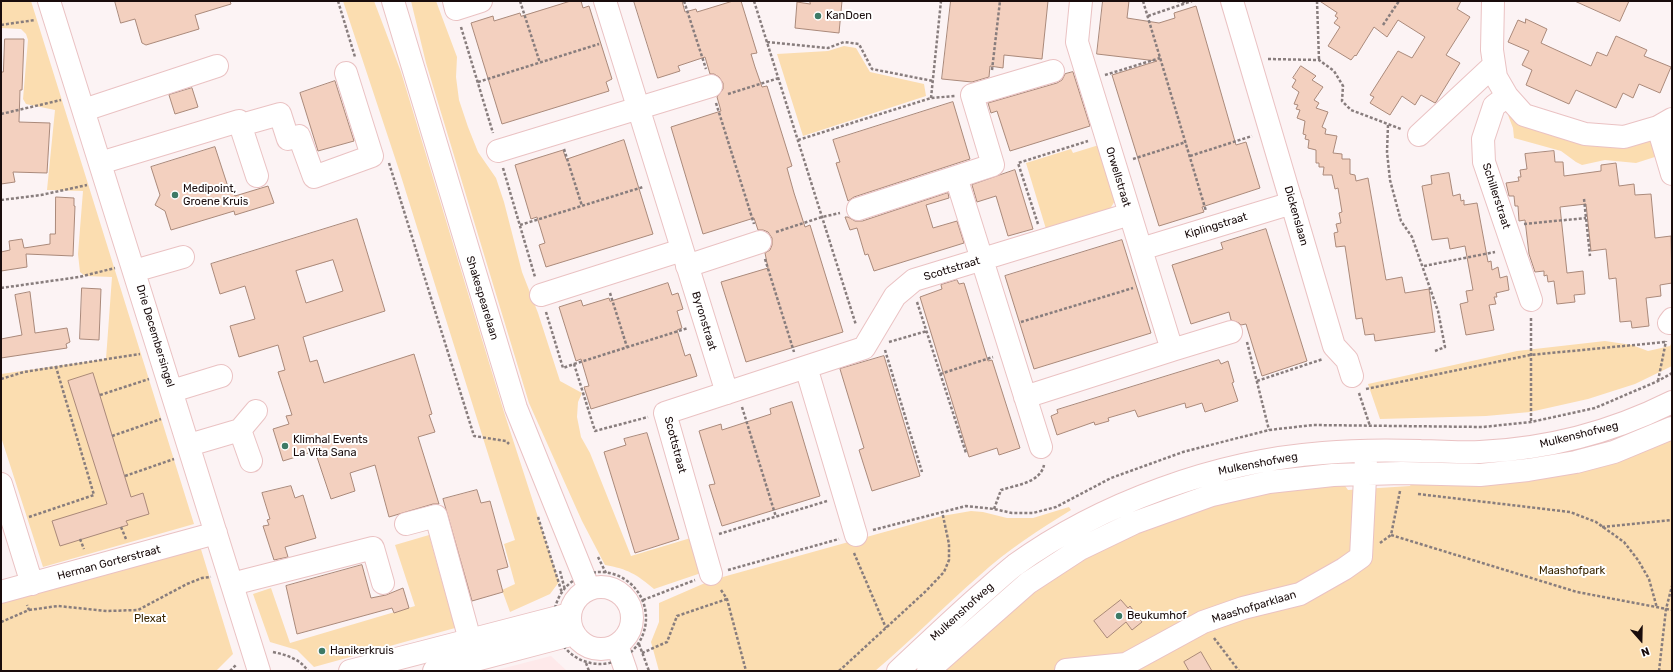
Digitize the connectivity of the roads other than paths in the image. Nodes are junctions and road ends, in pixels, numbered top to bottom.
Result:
1 (50, 1) edge
2 (392, 1) edge
3 (481, 1) edge
4 (606, 1) edge
5 (1081, 1) edge
6 (1232, 1) edge
7 (1493, 1) edge
8 (455, 5) edge
9 (1494, 65) junction
10 (217, 66) dead end
11 (351, 68) road end
12 (1053, 70) dead end
13 (713, 92) road end
14 (1507, 96) junction
15 (81, 103) junction
16 (638, 109) junction
17 (1665, 123) edge
18 (241, 125) junction
19 (1419, 135) road end
20 (498, 152) road end
21 (103, 171) junction
22 (1672, 174) edge
23 (257, 176) dead end
24 (956, 177) junction
25 (1292, 202) junction
26 (858, 209) dead end
27 (1130, 214) junction
28 (759, 240) road end
29 (1141, 249) junction
30 (183, 257) dead end
31 (684, 258) junction
32 (982, 260) junction
33 (133, 267) junction
34 (541, 295) road end
35 (1531, 300) road end
36 (1231, 332) road end
37 (1172, 350) junction
38 (803, 368) junction
39 (221, 376) dead end
40 (169, 382) junction
41 (1355, 383) road end
42 (732, 391) junction
43 (1025, 397) junction
44 (1672, 402) edge
45 (256, 411) dead end
46 (1672, 428) edge
47 (240, 430) junction
48 (1041, 447) road end
49 (190, 449) junction
50 (1366, 451) junction
51 (251, 461) dead end
52 (1366, 473) junction
53 (1, 484) edge
54 (406, 524) dead end
55 (216, 533) junction
56 (856, 535) road end
57 (711, 574) road end
58 (231, 580) junction
59 (383, 583) dead end
60 (32, 584) junction
61 (589, 589) junction
62 (1, 592) edge
63 (572, 624) junction
64 (470, 640) junction
65 (602, 652) junction
66 (257, 663) edge
67 (1125, 668) edge
68 (1066, 670) edge
69 (350, 671) edge
70 (434, 671) edge
71 (610, 671) edge
72 (626, 671) edge
73 (898, 671) edge
74 (928, 671) edge

1 - 15 street, Drie Decembersingel
2 - 61 street, Shakespearelaan
3 - 8 street
4 - 16 street, Byronstraat
5 - 27 street, Orwellstraat
6 - 25 street, Dickenslaan
7 - 9 street
9 - 14 street
9 - 19 street
10 - 15 street
11 - 18 street
12 - 24 street
13 - 16 street
14 - 17 street
14 - 35 street, Schillerstraat
15 - 21 street, Drie Decembersingel
16 - 20 street
16 - 31 street, Byronstraat
17 - 22 street
18 - 21 street
18 - 23 street
21 - 33 street, Drie Decembersingel
24 - 26 street
24 - 32 street
25 - 29 street, Kiplingstraat
25 - 41 street, Dickenslaan
27 - 29 street, Orwellstraat
27 - 32 street, Scottstraat
28 - 31 street
29 - 37 street, Orwellstraat
30 - 33 street
31 - 34 street
31 - 42 street, Byronstraat
32 - 38 street, Scottstraat
32 - 43 street
33 - 40 street, Drie Decembersingel
36 - 37 street
37 - 43 street
38 - 42 street, Scottstraat
38 - 56 street
39 - 40 street
40 - 49 street, Drie Decembersingel
42 - 57 street, Scottstraat
43 - 48 street
44 - 50 street, Mulkenshofweg
45 - 47 street
46 - 52 street, Mulkenshofweg
47 - 49 street
47 - 51 street
49 - 55 street, Drie Decembersingel
50 - 52 street, Maashofparklaan
50 - 73 street, Mulkenshofweg
52 - 67 street, Maashofparklaan
52 - 74 street, Mulkenshofweg
53 - 60 street
54 - 64 street
55 - 58 street, Drie Decembersingel
55 - 60 street, Herman Gorterstraat
58 - 59 street
58 - 66 street, Drie Decembersingel
60 - 62 street, Herman Gorterstraat
61 - 63 street
61 - 65 street
63 - 64 street
63 - 65 street
63 - 70 street
64 - 69 street
65 - 71 street
65 - 72 street
67 - 68 street, Maashofparklaan

